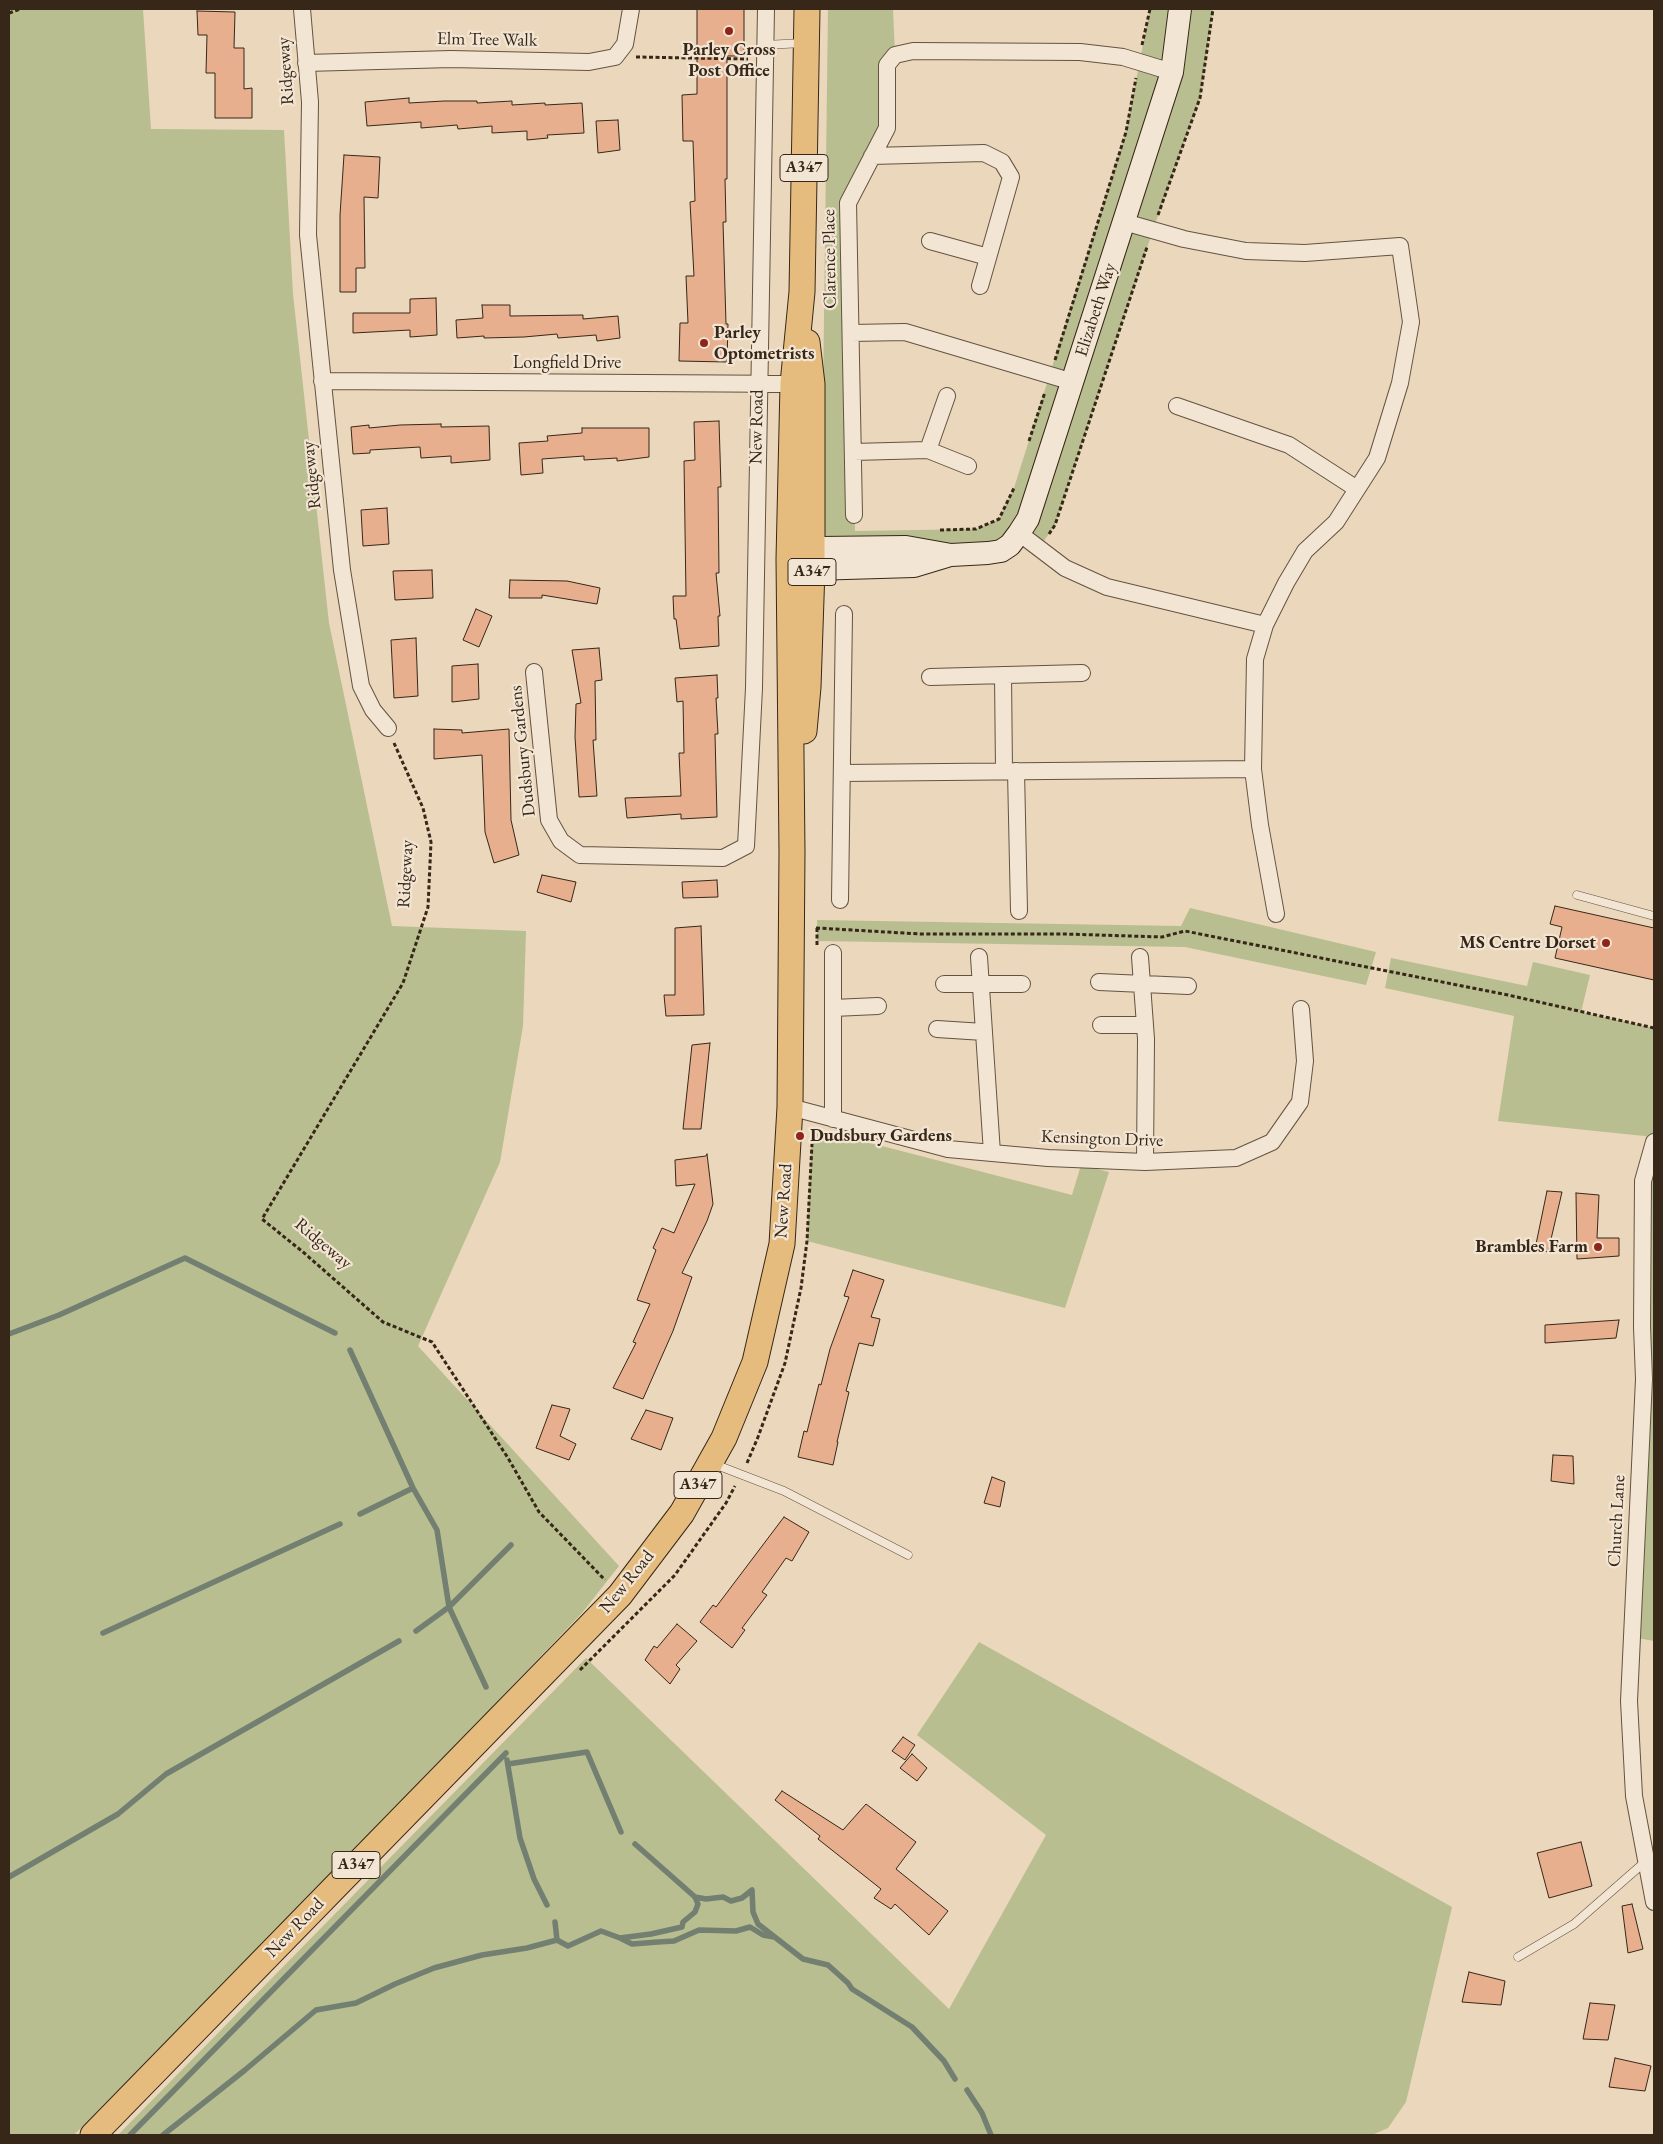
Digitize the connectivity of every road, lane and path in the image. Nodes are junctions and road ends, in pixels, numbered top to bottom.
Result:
1 (21, 9) edge
2 (302, 9) edge
3 (631, 9) edge
4 (766, 9) edge
5 (802, 9) edge
6 (807, 9) edge
7 (1150, 9) edge
8 (1180, 9) edge
9 (9, 13) edge
10 (806, 43) junction
11 (765, 50) junction
12 (615, 57) junction
13 (1139, 62) junction
14 (306, 63) junction
15 (1172, 72) junction
16 (872, 156) junction
17 (1124, 222) junction
18 (930, 240) dead end
19 (988, 256) junction
20 (980, 286) dead end
21 (851, 333) junction
22 (1050, 375) junction
23 (322, 381) junction
24 (1073, 382) junction
25 (758, 384) junction
26 (802, 384) junction
27 (947, 396) dead end
28 (1178, 406) dead end
29 (928, 450) junction
30 (1026, 451) dead end
31 (853, 452) junction
32 (968, 466) dead end
33 (1017, 479) dead end
34 (1357, 489) junction
35 (854, 515) dead end
36 (936, 530) dead end
37 (1019, 533) junction
38 (789, 559) junction
39 (812, 559) junction
40 (844, 614) dead end
41 (1265, 625) junction
42 (534, 672) dead end
43 (1082, 673) dead end
44 (1003, 675) junction
45 (930, 678) dead end
46 (388, 728) joint
47 (1253, 769) junction
48 (1010, 771) junction
49 (842, 773) junction
50 (746, 846) joint
51 (792, 852) junction
52 (1577, 895) dead end
53 (840, 900) dead end
54 (1019, 911) dead end
55 (1276, 914) dead end
56 (1654, 916) edge
57 (816, 950) dead end
58 (833, 953) dead end
59 (1140, 956) dead end
60 (979, 958) dead end
61 (1099, 982) dead end
62 (1142, 983) junction
63 (944, 984) dead end
64 (981, 984) junction
65 (1022, 984) dead end
66 (1188, 986) dead end
67 (878, 1006) dead end
68 (833, 1008) junction
69 (1301, 1009) dead end
70 (1102, 1025) dead end
71 (1145, 1025) junction
72 (1654, 1028) edge
73 (938, 1029) dead end
74 (984, 1032) junction
75 (801, 1110) junction
76 (833, 1119) junction
77 (1654, 1142) edge
78 (992, 1153) junction
79 (1145, 1162) junction
80 (1649, 1379) edge
81 (710, 1463) junction
82 (741, 1474) junction
83 (908, 1555) dead end
84 (620, 1595) junction
85 (573, 1676) dead end
86 (1646, 1861) junction
87 (1654, 1902) edge
88 (1518, 1957) dead end
89 (93, 2135) edge

1 - 9 path
2 - 14 street, Ridgeway
3 - 12 street
4 - 11 street, New Road
5 - 10 main road, New Road
6 - 10 main road, New Road / A347
7 - 13 path
8 - 15 street, Elizabeth Way
10 - 11 lane
10 - 26 main road, New Road / A347
11 - 12 path
11 - 25 street, New Road
12 - 14 street, Elm Tree Walk
13 - 15 street, Clarence Place
13 - 16 street, Clarence Place
13 - 22 path
14 - 23 street, Ridgeway
15 - 17 street, Elizabeth Way
16 - 19 street
16 - 21 street, Clarence Place
17 - 24 street, Elizabeth Way
17 - 34 street
18 - 19 street
19 - 20 street
21 - 22 street
21 - 31 street, Clarence Place
22 - 24 street
22 - 30 path
23 - 25 street, Longfield Drive
23 - 46 street, Ridgeway
24 - 37 street, Elizabeth Way
25 - 26 street, Longfield Drive
25 - 50 street, New Road
26 - 38 main road, New Road / A347
26 - 39 main road, New Road / A347
27 - 29 street
28 - 34 street
29 - 31 street
29 - 32 street
31 - 35 street, Clarence Place
33 - 36 path
34 - 41 street
37 - 39 street, Elizabeth Way
37 - 41 street
38 - 39 street, Elizabeth Way
38 - 51 main road, New Road / A347
39 - 51 main road, New Road / A347
40 - 49 street
41 - 47 street
42 - 50 street, Dudsbury Gardens
43 - 44 street
44 - 45 street
44 - 48 street
46 - 84 path, Ridgeway
47 - 48 street
47 - 55 street
48 - 49 street
48 - 54 street
49 - 53 street
51 - 75 main road, New Road / A347
52 - 56 lane
57 - 72 path
58 - 68 street
59 - 62 street
60 - 64 street
61 - 62 street
62 - 66 street
62 - 71 street
63 - 64 street
64 - 65 street
64 - 74 street
67 - 68 street
68 - 76 street
69 - 79 street, Kensington Drive
70 - 71 street
71 - 79 street
73 - 74 street
74 - 78 street
75 - 76 street, Kensington Drive
75 - 81 main road, New Road / A347
75 - 82 path
76 - 78 street, Kensington Drive
77 - 80 street, Church Lane
78 - 79 street, Kensington Drive
80 - 86 street, Church Lane
81 - 82 lane
81 - 84 main road, New Road / A347
82 - 83 lane
82 - 85 path
84 - 89 main road, New Road / A347
86 - 87 street, Church Lane
86 - 88 lane

